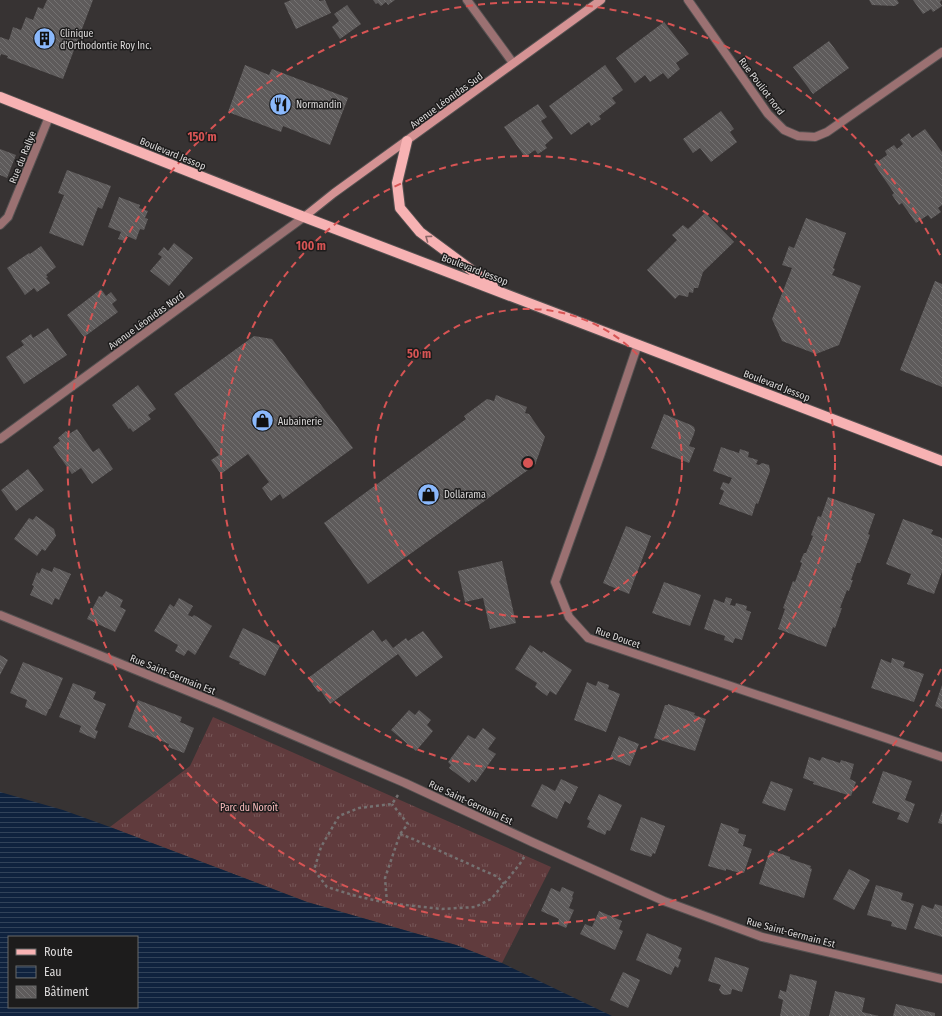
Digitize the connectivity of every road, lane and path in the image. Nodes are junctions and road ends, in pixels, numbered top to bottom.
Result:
1 (467, 0) edge
2 (601, 0) edge
3 (688, 0) edge
4 (942, 52) edge
5 (513, 63) junction
6 (0, 97) edge
7 (49, 117) junction
8 (407, 141) junction
9 (304, 217) junction
10 (0, 225) edge
11 (505, 294) junction
12 (638, 344) junction
13 (0, 439) edge
14 (942, 461) edge
15 (0, 615) edge
16 (942, 757) edge
17 (405, 783) junction
18 (392, 804) junction
19 (400, 834) junction
20 (532, 842) junction
21 (504, 884) junction
22 (387, 903) junction
23 (942, 979) edge

1 - 5 street
2 - 5 street, Avenue Léonidas Sud
3 - 4 street, Rue Pouliot nord
5 - 8 street, Avenue Léonidas Sud
6 - 7 main road, Boulevard Jessop
7 - 9 main road, Boulevard Jessop
7 - 10 street, Rue du Rallye
8 - 9 street, Avenue Léonidas Sud
11 -> 8 main road
9 - 11 main road, Boulevard Jessop
9 - 13 street, Avenue Léonidas Nord
11 - 12 main road, Boulevard Jessop
12 - 14 main road, Boulevard Jessop
12 - 16 street, Rue Doucet
15 - 17 street, Rue Saint-Germain Est
17 - 18 path
17 - 20 street, Rue Saint-Germain Est
18 - 19 path
18 - 22 path
19 - 21 path
19 - 22 path
20 - 21 path
20 - 23 street, Rue Saint-Germain Est
21 - 22 path

